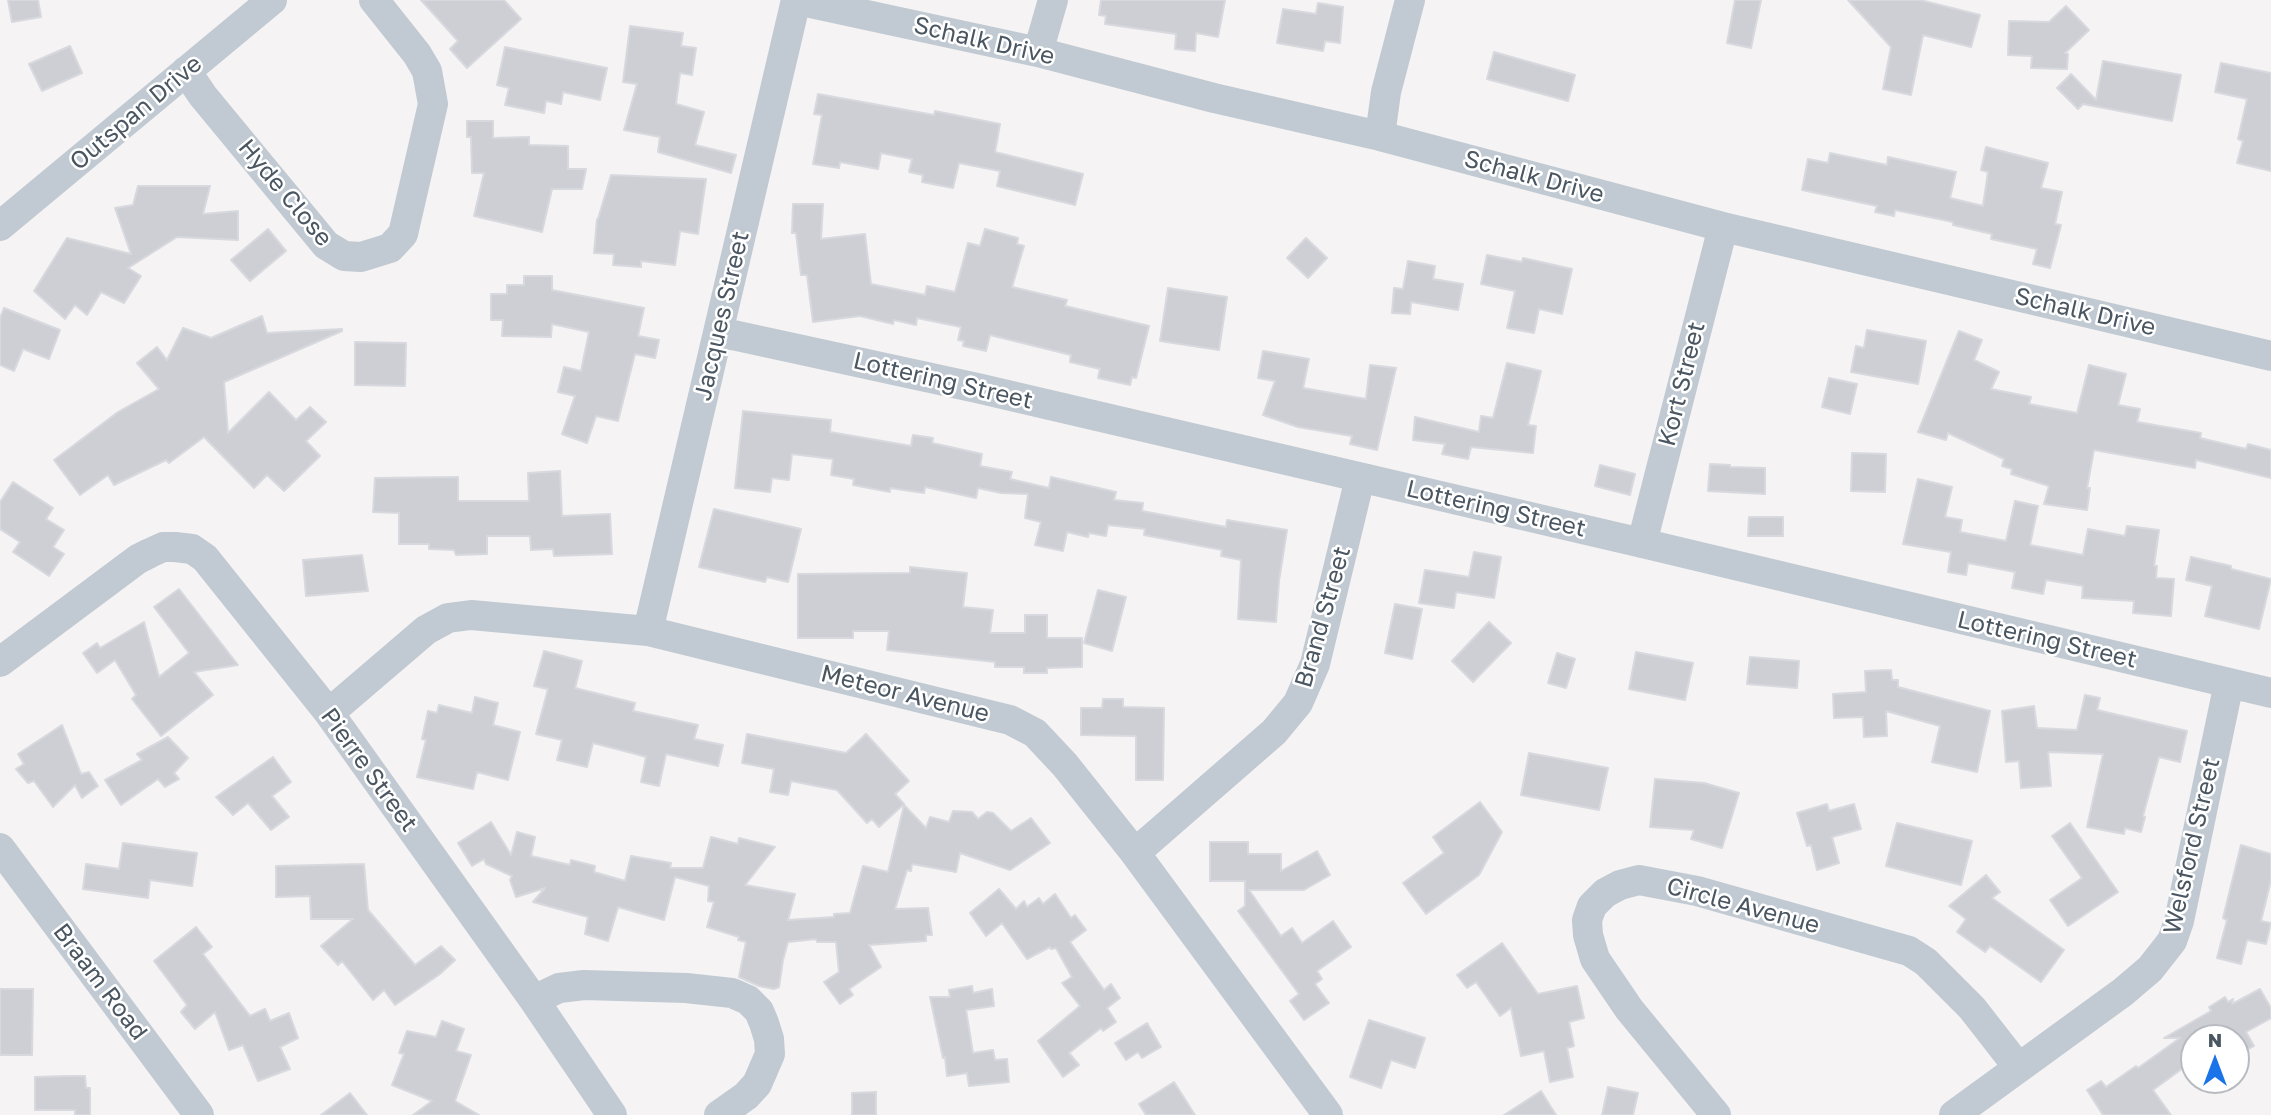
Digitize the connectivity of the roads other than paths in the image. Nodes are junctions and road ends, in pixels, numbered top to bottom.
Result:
1 (374, 0) edge
2 (796, 0) edge
3 (1053, 0) edge
4 (1410, 0) edge
5 (257, 5) edge
6 (1038, 52) junction
7 (186, 71) junction
8 (1380, 136) junction
9 (0, 226) edge
10 (1723, 227) junction
11 (719, 332) junction
12 (2271, 355) edge
13 (1360, 478) junction
14 (1642, 543) junction
15 (648, 631) junction
16 (0, 662) edge
17 (2229, 683) junction
18 (2271, 693) edge
19 (329, 713) junction
20 (0, 848) edge
21 (1135, 853) junction
22 (534, 1000) junction
23 (2018, 1067) junction
24 (199, 1115) edge
25 (612, 1115) edge
26 (719, 1115) edge
27 (1328, 1115) edge
28 (1716, 1115) edge
29 (1954, 1115) edge

1 - 7 street, Hyde Close
2 - 6 street, Schalk Drive
2 - 11 street, Jacques Street
3 - 6 street
4 - 8 street
5 - 7 street, Outspan Drive
6 - 8 street, Schalk Drive
7 - 9 street, Outspan Drive
8 - 10 street, Schalk Drive
10 - 12 street, Schalk Drive
10 - 14 street, Kort Street
11 - 13 street, Lottering Street
11 - 15 street, Jacques Street
13 - 14 street, Lottering Street
13 - 21 street, Brand Street
14 - 17 street, Lottering Street
15 - 19 street, Meteor Avenue
15 - 21 street, Meteor Avenue
16 - 19 street, Pierre Street
17 - 18 street, Lottering Street
17 - 23 street, Welsford Street
19 - 22 street, Pierre Street
20 - 24 street, Braam Road
21 - 27 street, Meteor Avenue
22 - 25 street, Pierre Street
22 - 26 street
23 - 28 street, Circle Avenue
23 - 29 street, Welsford Street

